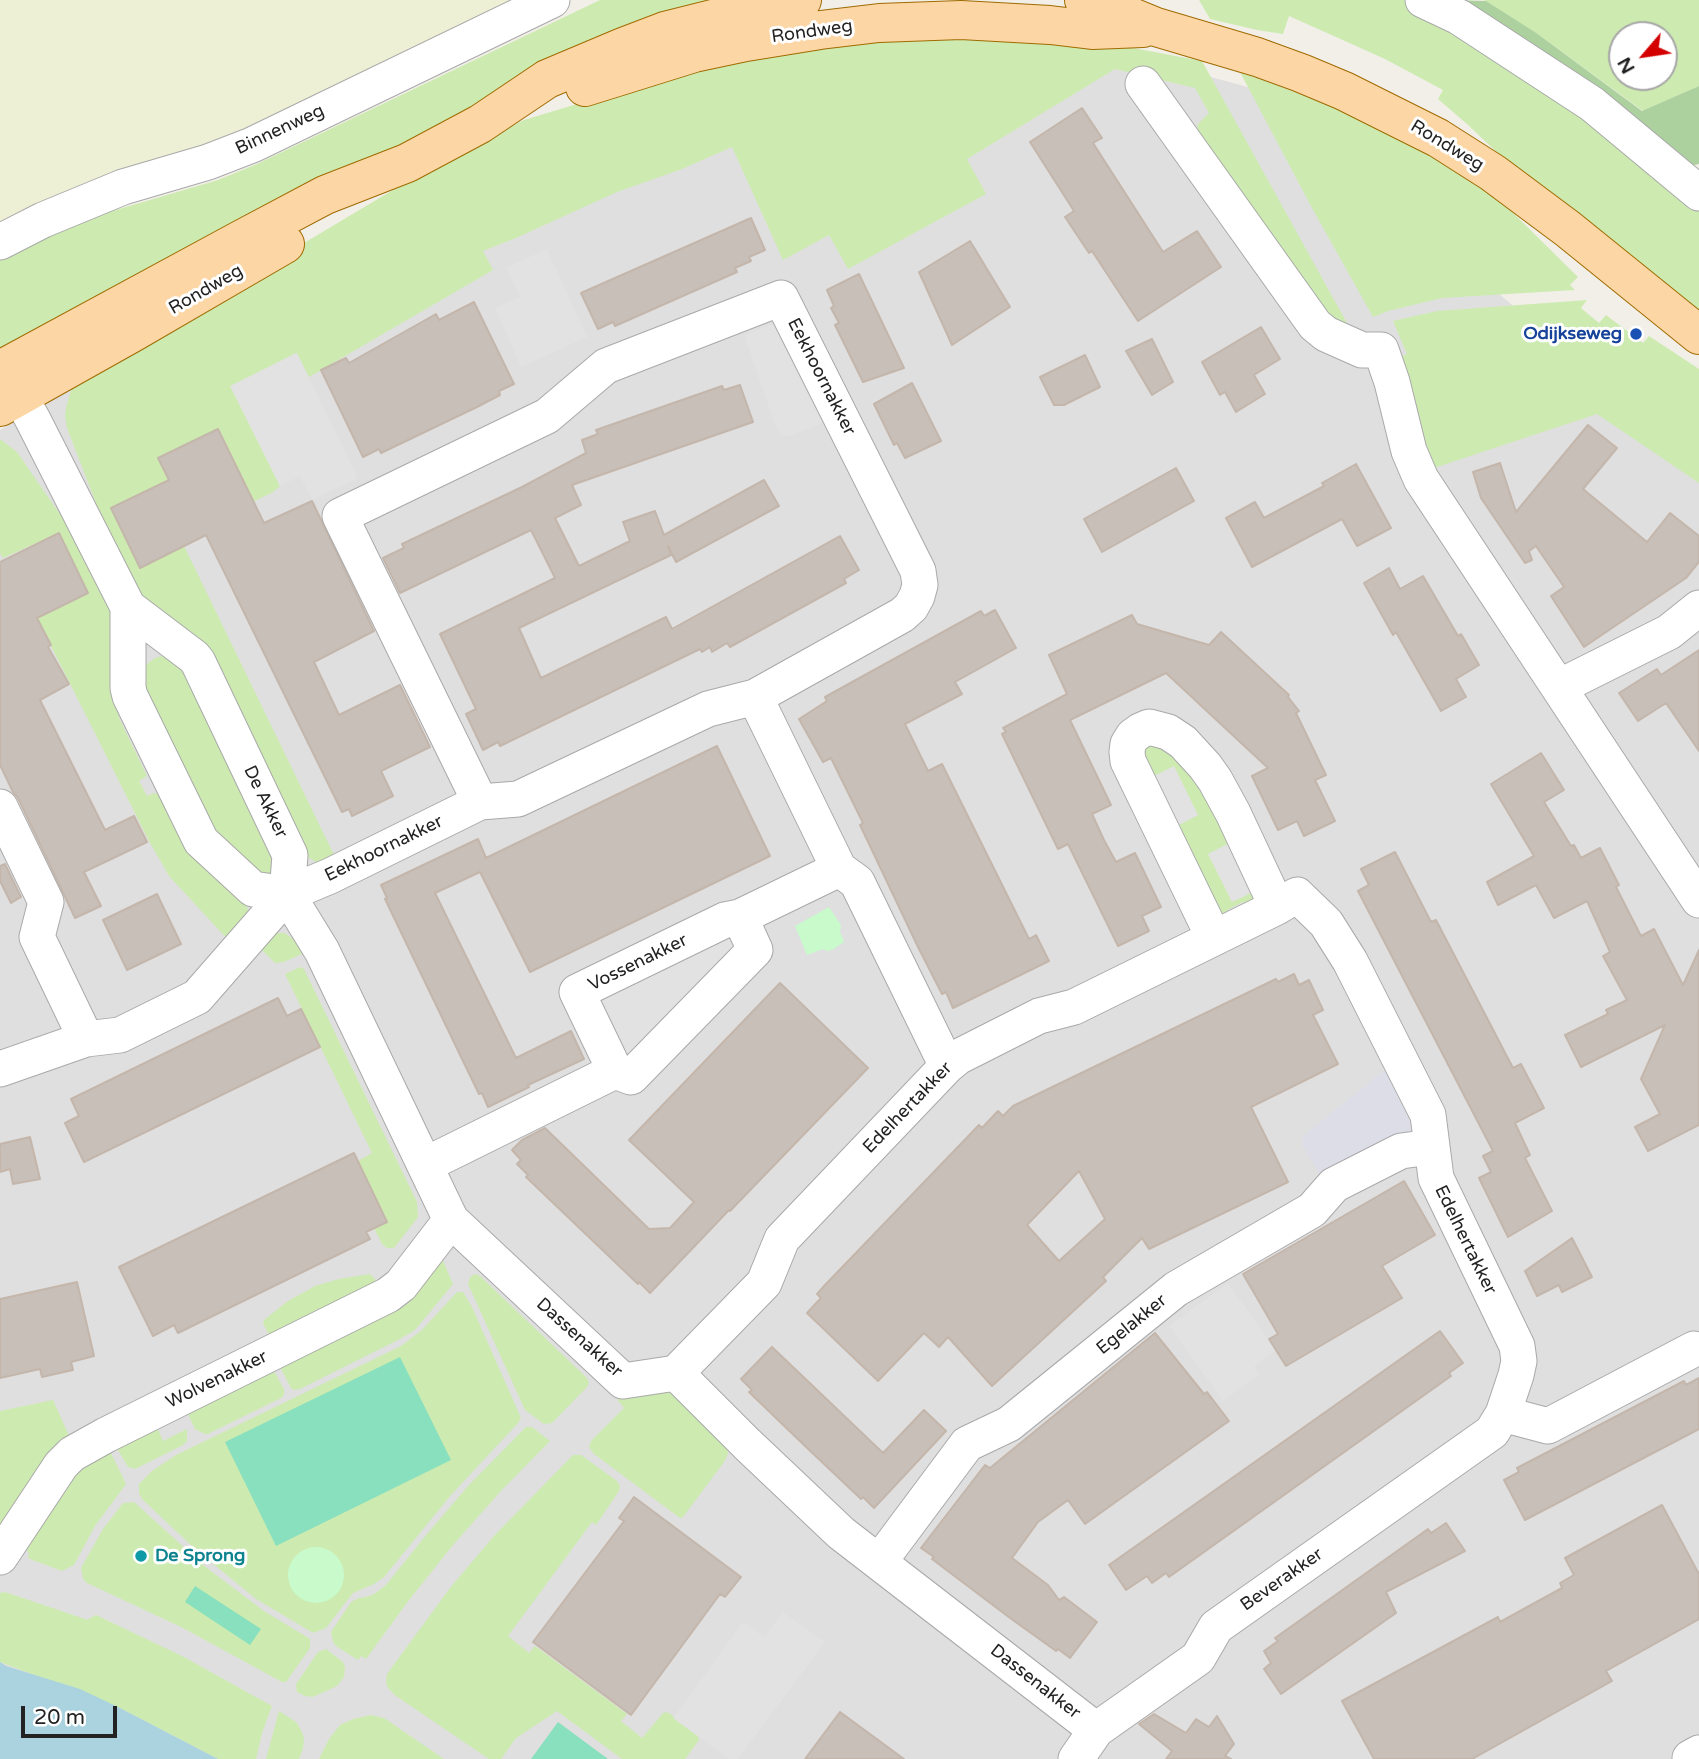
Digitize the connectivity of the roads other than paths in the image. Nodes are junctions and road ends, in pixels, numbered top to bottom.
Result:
1 (552, 0) edge
2 (802, 0) edge
3 (1084, 0) edge
4 (1423, 0) edge
5 (878, 11) edge
6 (1156, 27) junction
7 (1143, 84) dead end
8 (480, 124) junction
9 (1699, 193) edge
10 (0, 242) edge
11 (1699, 335) edge
12 (6, 386) edge
13 (128, 607) junction
14 (1699, 608) edge
15 (1559, 687) junction
16 (755, 697) junction
17 (480, 803) junction
18 (0, 807) edge
19 (839, 869) junction
20 (287, 894) junction
21 (1699, 900) edge
22 (1278, 907) junction
23 (740, 917) junction
24 (1214, 938) junction
25 (86, 1039) junction
26 (947, 1066) junction
27 (0, 1069) edge
28 (615, 1071) junction
29 (1431, 1147) junction
30 (425, 1165) junction
31 (451, 1220) junction
32 (1517, 1346) joint
33 (1694, 1349) dead end
34 (676, 1373) junction
35 (1503, 1414) junction
36 (0, 1557) edge
37 (879, 1562) junction
38 (1096, 1730) junction
39 (1699, 1753) edge
40 (1076, 1759) edge
41 (1691, 1759) edge

1 - 10 street, Binnenweg
2 - 8 main road, Rondweg
3 - 6 main road, Rondweg
4 - 9 street
5 - 6 main road, Rondweg
5 - 8 main road, Rondweg
6 - 11 main road, Rondweg
7 - 15 street
8 - 12 main road, Rondweg
12 - 13 street, De Akker
13 - 20 street, De Akker
13 - 20 street, De Akker
14 - 15 street
15 - 21 street
16 - 17 street, Eekhoornakker
16 - 17 street, Eekhoornakker
16 - 19 street
17 - 20 street, Eekhoornakker
18 - 25 street
19 - 23 street, Vossenakker
19 - 26 street
20 - 25 street
20 - 30 street, Dassenakker
22 - 24 street, Edelhertakker
22 - 24 street
22 - 29 street, Edelhertakker
23 - 28 street
23 - 28 street, Vossenakker
24 - 26 street, Edelhertakker
25 - 27 street
26 - 34 street, Edelhertakker
28 - 30 street
29 - 32 street, Edelhertakker
29 - 37 street, Egelakker
30 - 31 street, Dassenakker
31 - 34 street, Dassenakker
31 - 36 street, Wolvenakker
32 - 35 street, Beverakker
33 - 35 street
34 - 37 street, Dassenakker
35 - 38 street, Beverakker
37 - 38 street, Dassenakker
38 - 40 street, Beverakker
39 - 41 street

